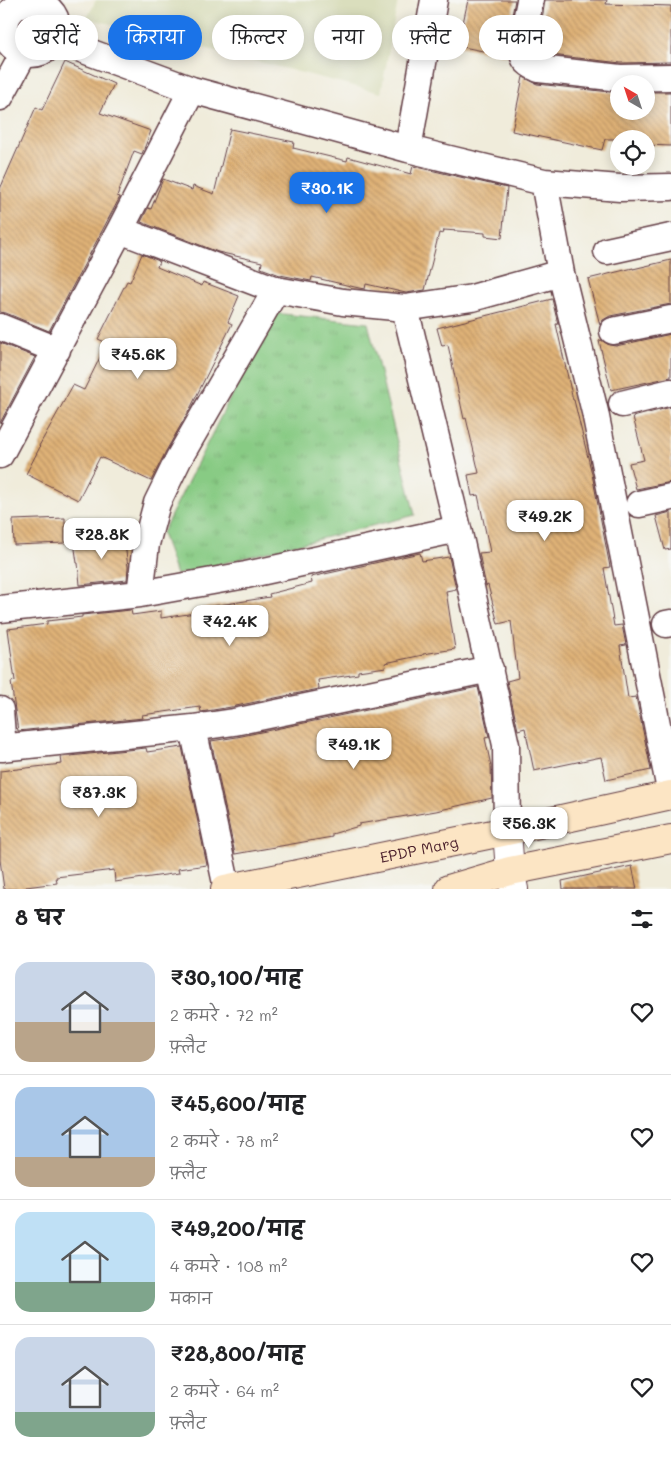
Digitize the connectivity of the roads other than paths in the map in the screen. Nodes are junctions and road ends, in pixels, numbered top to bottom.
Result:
1 (434, 0) edge
2 (530, 0) edge
3 (43, 2) edge
4 (53, 15) edge
5 (3, 17) edge
6 (15, 48) edge
7 (98, 55) edge
8 (20, 60) edge
9 (671, 77) edge
10 (192, 90) junction
11 (0, 97) edge
12 (408, 150) junction
13 (544, 182) junction
14 (671, 186) edge
15 (120, 230) junction
16 (671, 237) edge
17 (607, 251) dead end
18 (561, 273) junction
19 (276, 290) junction
20 (405, 308) junction
21 (671, 318) edge
22 (0, 327) edge
23 (613, 331) dead end
24 (56, 350) junction
25 (671, 392) edge
26 (622, 404) dead end
27 (0, 456) edge
28 (671, 496) edge
29 (639, 504) dead end
30 (458, 529) junction
31 (140, 594) junction
32 (0, 609) edge
33 (490, 669) junction
34 (0, 710) edge
35 (193, 728) junction
36 (1, 748) edge
37 (671, 795) edge
38 (507, 831) junction
39 (671, 839) edge
40 (512, 880) edge
41 (226, 889) edge
42 (449, 889) edge

1 - 12 street
2 - 9 street
3 - 4 street
3 - 5 street
5 - 6 street
7 - 10 street
8 - 11 street
10 - 12 street
10 - 15 street
12 - 13 street
13 - 14 street
13 - 18 street
15 - 19 street
15 - 24 street
16 - 17 street
18 - 20 street
18 - 37 street
19 - 20 street
19 - 31 street
20 - 30 street
21 - 23 street
22 - 24 street
24 - 27 street
25 - 26 street
28 - 29 street
30 - 31 street
30 - 33 street
31 - 32 street
33 - 35 street
33 - 38 street
34 - 36 street
35 - 36 street
35 - 41 street
37 - 38 main road, EPDP Marg
38 - 40 street
38 - 41 main road, EPDP Marg
39 - 40 main road
40 - 42 main road

